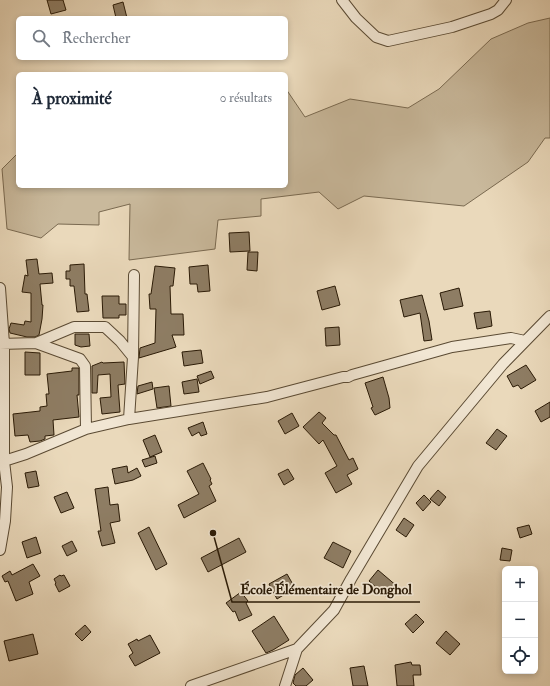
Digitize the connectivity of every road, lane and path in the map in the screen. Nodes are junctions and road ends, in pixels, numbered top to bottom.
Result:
1 (342, 0) edge
2 (506, 0) edge
3 (134, 275) dead end
4 (0, 288) edge
5 (550, 316) edge
6 (525, 341) junction
7 (36, 343) junction
8 (2, 344) edge
9 (133, 357) junction
10 (128, 419) junction
11 (86, 429) junction
12 (4, 461) junction
13 (0, 550) edge
14 (297, 649) junction
15 (191, 686) edge
16 (285, 686) edge

1 - 2 street
3 - 9 street
4 - 8 street
5 - 6 street
6 - 10 street
6 - 14 street
7 - 8 street
7 - 9 street
7 - 11 street
8 - 12 street
9 - 10 street
10 - 11 street
11 - 12 street
12 - 13 street
14 - 15 street
14 - 16 street

